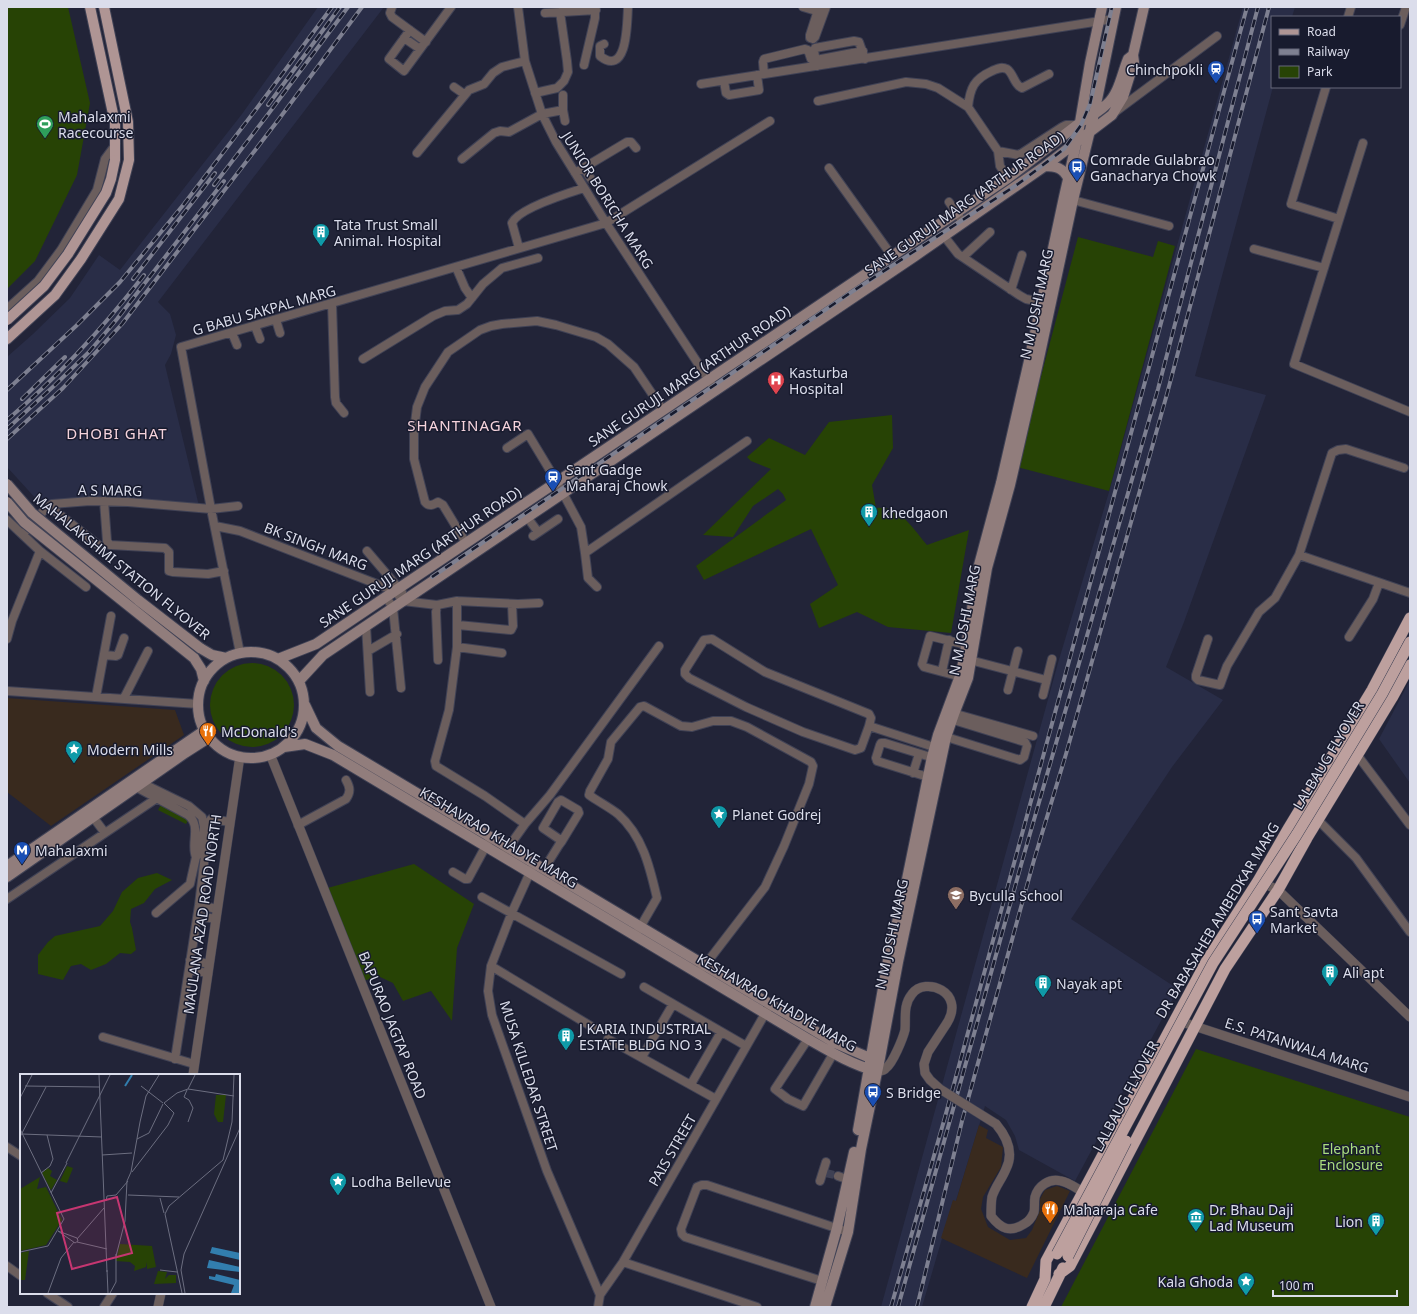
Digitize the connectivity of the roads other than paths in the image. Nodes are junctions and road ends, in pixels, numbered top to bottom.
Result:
1 (90, 7) edge
2 (104, 7) edge
3 (392, 7) edge
4 (451, 7) edge
5 (518, 7) edge
6 (628, 7) edge
7 (803, 7) edge
8 (1102, 7) edge
9 (1116, 7) edge
10 (1144, 7) edge
11 (1406, 7) edge
12 (595, 9) edge
13 (821, 9) edge
14 (560, 12) junction
15 (545, 13) dead end
16 (1113, 19) junction
17 (1099, 22) junction
18 (1401, 22) edge
19 (410, 30) junction
20 (1217, 36) dead end
21 (404, 38) junction
22 (426, 42) junction
23 (604, 44) dead end
24 (420, 49) junction
25 (1133, 53) junction
26 (864, 55) junction
27 (525, 62) junction
28 (815, 64) junction
29 (584, 65) dead end
30 (1049, 74) dead end
31 (1101, 74) junction
32 (761, 75) junction
33 (1120, 79) junction
34 (724, 81) junction
35 (701, 84) dead end
36 (454, 87) dead end
37 (1326, 88) edge
38 (535, 93) junction
39 (464, 94) junction
40 (563, 95) dead end
41 (818, 101) dead end
42 (968, 107) junction
43 (562, 110) junction
44 (542, 114) junction
45 (1094, 114) junction
46 (1112, 115) junction
47 (565, 121) dead end
48 (770, 121) dead end
49 (1078, 124) junction
50 (1089, 132) junction
51 (1077, 140) junction
52 (1363, 143) dead end
53 (116, 144) junction
54 (636, 148) dead end
55 (998, 152) junction
56 (417, 153) dead end
57 (462, 159) dead end
58 (1045, 166) junction
59 (584, 168) junction
60 (829, 168) dead end
61 (575, 173) junction
62 (1008, 178) junction
63 (590, 179) dead end
64 (1073, 179) junction
65 (584, 188) junction
66 (977, 199) junction
67 (1073, 200) junction
68 (949, 202) dead end
69 (983, 208) junction
70 (957, 213) junction
71 (1339, 219) junction
72 (963, 222) junction
73 (606, 223) junction
74 (1169, 226) dead end
75 (990, 232) dead end
76 (944, 236) junction
77 (519, 248) junction
78 (1254, 249) dead end
79 (1022, 254) dead end
80 (497, 255) junction
81 (892, 256) junction
82 (963, 257) junction
83 (538, 258) dead end
84 (883, 262) junction
85 (456, 267) junction
86 (502, 268) junction
87 (1324, 268) junction
88 (890, 273) junction
89 (1011, 290) junction
90 (472, 298) junction
91 (332, 303) junction
92 (1046, 303) junction
93 (7, 309) edge
94 (810, 311) junction
95 (7, 320) edge
96 (276, 320) junction
97 (818, 321) junction
98 (256, 326) junction
99 (232, 333) junction
100 (280, 333) dead end
101 (7, 339) edge
102 (260, 339) dead end
103 (761, 344) junction
104 (236, 346) dead end
105 (769, 355) junction
106 (363, 359) dead end
107 (724, 369) junction
108 (708, 380) junction
109 (732, 380) junction
110 (716, 390) junction
111 (663, 410) junction
112 (1410, 412) edge
113 (344, 413) dead end
114 (747, 441) dead end
115 (507, 448) dead end
116 (1404, 468) dead end
117 (557, 482) junction
118 (7, 484) edge
119 (563, 494) junction
120 (104, 501) junction
121 (7, 502) edge
122 (48, 506) junction
123 (238, 506) dead end
124 (211, 509) junction
125 (527, 518) junction
126 (558, 519) dead end
127 (7, 520) edge
128 (215, 526) junction
129 (23, 534) junction
130 (466, 543) junction
131 (102, 548) dead end
132 (40, 551) junction
133 (367, 551) dead end
134 (585, 553) junction
135 (1298, 555) junction
136 (224, 571) junction
137 (1380, 582) junction
138 (86, 587) dead end
139 (597, 587) dead end
140 (397, 589) junction
141 (1410, 593) edge
142 (386, 597) junction
143 (405, 600) junction
144 (457, 601) junction
145 (539, 603) dead end
146 (437, 604) junction
147 (512, 604) junction
148 (369, 608) junction
149 (393, 608) junction
150 (111, 616) dead end
151 (1410, 618) edge
152 (376, 619) junction
153 (458, 625) junction
154 (366, 626) junction
155 (338, 630) junction
156 (397, 634) junction
157 (1349, 637) dead end
158 (124, 638) dead end
159 (7, 639) edge
160 (1208, 639) dead end
161 (345, 640) junction
162 (949, 640) junction
163 (1410, 642) edge
164 (970, 645) junction
165 (659, 646) dead end
166 (457, 647) junction
167 (148, 651) dead end
168 (368, 651) junction
169 (1018, 651) dead end
170 (1410, 651) edge
171 (240, 653) junction
172 (502, 653) dead end
173 (104, 654) junction
174 (226, 658) junction
175 (278, 659) junction
176 (1052, 659) dead end
177 (438, 660) dead end
178 (968, 660) junction
179 (1410, 665) edge
180 (942, 671) junction
181 (1012, 671) junction
182 (964, 677) junction
183 (1046, 680) junction
184 (204, 681) junction
185 (299, 681) junction
186 (401, 688) dead end
187 (1008, 690) dead end
188 (7, 691) edge
189 (370, 692) dead end
190 (1042, 695) dead end
191 (96, 697) junction
192 (124, 698) junction
193 (198, 704) junction
194 (304, 706) junction
195 (949, 715) junction
196 (869, 726) junction
197 (208, 734) junction
198 (942, 736) junction
199 (1033, 736) dead end
200 (284, 747) junction
201 (270, 754) junction
202 (919, 754) junction
203 (938, 754) junction
204 (240, 756) junction
205 (1358, 756) junction
206 (913, 772) junction
207 (346, 780) dead end
208 (930, 782) junction
209 (139, 785) junction
210 (157, 798) junction
211 (88, 817) junction
212 (1318, 820) junction
213 (230, 822) junction
214 (524, 824) junction
215 (298, 825) junction
216 (1410, 825) edge
217 (105, 833) junction
218 (51, 841) junction
219 (562, 841) junction
220 (489, 842) junction
221 (505, 852) junction
222 (196, 857) junction
223 (7, 866) edge
224 (532, 868) junction
225 (544, 869) junction
226 (453, 872) dead end
227 (7, 877) edge
228 (1258, 881) junction
229 (1278, 890) junction
230 (482, 897) dead end
231 (7, 899) edge
232 (199, 906) junction
233 (217, 908) junction
234 (512, 912) junction
235 (156, 913) dead end
236 (198, 916) junction
237 (216, 919) junction
238 (638, 931) junction
239 (1410, 932) edge
240 (190, 960) junction
241 (491, 966) junction
242 (208, 969) junction
243 (189, 970) junction
244 (702, 970) junction
245 (621, 974) dead end
246 (644, 987) dead end
247 (673, 1004) junction
248 (767, 1009) junction
249 (1410, 1017) edge
250 (1175, 1020) junction
251 (1194, 1027) junction
252 (594, 1028) dead end
253 (721, 1032) junction
254 (103, 1037) dead end
255 (608, 1039) dead end
256 (808, 1039) junction
257 (746, 1046) junction
258 (896, 1052) junction
259 (833, 1054) junction
260 (642, 1057) junction
261 (875, 1058) junction
262 (175, 1059) junction
263 (194, 1064) junction
264 (873, 1070) junction
265 (193, 1074) edge
266 (691, 1084) junction
267 (1410, 1097) edge
268 (716, 1099) junction
269 (7, 1147) edge
270 (20, 1155) edge
271 (826, 1162) dead end
272 (847, 1179) junction
273 (820, 1181) dead end
274 (1083, 1192) junction
275 (837, 1228) junction
276 (848, 1232) junction
277 (1063, 1255) junction
278 (623, 1262) junction
279 (832, 1265) junction
280 (7, 1266) edge
281 (1059, 1274) junction
282 (20, 1275) edge
283 (1045, 1279) junction
284 (822, 1281) junction
285 (48, 1294) edge
286 (112, 1294) edge
287 (160, 1294) edge
288 (600, 1295) junction
289 (68, 1307) edge
290 (104, 1307) edge
291 (158, 1307) edge
292 (490, 1307) edge
293 (598, 1307) edge
294 (757, 1307) edge
295 (815, 1307) edge
296 (825, 1307) edge
297 (1032, 1307) edge
298 (1044, 1307) edge

1 - 53 main road
2 - 101 main road
3 - 19 street
4 - 22 street
5 - 27 street, JUNIOR BORICHA MARG
6 - 23 street
7 - 13 street
8 - 17 main road, N M JOSHI MARG
9 - 16 main road, N M JOSHI MARG
10 - 25 main road
11 - 18 street
12 - 14 street
12 - 29 street
14 - 15 street
14 - 38 street
16 - 17 street
16 - 31 main road, N M JOSHI MARG
17 - 26 street
17 - 49 main road, N M JOSHI MARG
19 - 21 street
19 - 22 street
20 - 46 street
21 - 24 street
21 - 24 street
22 - 24 street
25 - 33 main road
25 - 46 main road, SANE GURUJI MARG (ARTHUR ROAD)
26 - 28 street
26 - 28 street
27 - 38 street, JUNIOR BORICHA MARG
27 - 39 street
28 - 32 street
28 - 32 street
30 - 42 street
31 - 33 main road
31 - 45 main road, N M JOSHI MARG
32 - 34 street
32 - 34 street
33 - 45 main road, SANE GURUJI MARG (ARTHUR ROAD)
34 - 35 street
36 - 39 street
37 - 71 street
38 - 44 street, JUNIOR BORICHA MARG
39 - 56 street
40 - 43 street
41 - 42 street
42 - 55 street
43 - 44 street
43 - 47 street
44 - 57 street
44 - 61 street, JUNIOR BORICHA MARG
45 - 49 main road, SANE GURUJI MARG (ARTHUR ROAD)
45 - 50 main road, N M JOSHI MARG
46 - 50 main road, SANE GURUJI MARG (ARTHUR ROAD)
48 - 73 street, G BABU SAKPAL MARG
49 - 51 main road, N M JOSHI MARG
49 - 55 street
49 - 62 main road, SANE GURUJI MARG (ARTHUR ROAD)
50 - 51 main road, SANE GURUJI MARG (ARTHUR ROAD)
50 - 64 main road, N M JOSHI MARG
51 - 58 main road, SANE GURUJI MARG (ARTHUR ROAD)
51 - 64 main road, N M JOSHI MARG
52 - 71 street
53 - 93 street
53 - 95 main road, bridge
54 - 59 street
55 - 62 street
58 - 64 main road
58 - 69 main road, SANE GURUJI MARG (ARTHUR ROAD)
59 - 61 street
59 - 63 street
60 - 81 street
61 - 65 street, JUNIOR BORICHA MARG
62 - 66 main road, SANE GURUJI MARG (ARTHUR ROAD)
64 - 67 main road, N M JOSHI MARG
64 - 92 main road, N M JOSHI MARG
65 - 73 street, JUNIOR BORICHA MARG
65 - 77 street
66 - 69 main road
66 - 70 main road, SANE GURUJI MARG (ARTHUR ROAD)
67 - 74 street
67 - 92 main road, N M JOSHI MARG
68 - 70 street
69 - 72 main road, SANE GURUJI MARG (ARTHUR ROAD)
70 - 72 street
70 - 81 main road, SANE GURUJI MARG (ARTHUR ROAD)
71 - 87 street
72 - 76 main road, SANE GURUJI MARG (ARTHUR ROAD)
73 - 77 street, G BABU SAKPAL MARG
73 - 108 street, JUNIOR BORICHA MARG
75 - 82 street
76 - 82 street
76 - 88 main road, SANE GURUJI MARG (ARTHUR ROAD)
77 - 80 street, G BABU SAKPAL MARG
78 - 87 street
79 - 89 street
80 - 85 street, G BABU SAKPAL MARG
80 - 86 street
81 - 84 main road, SANE GURUJI MARG (ARTHUR ROAD)
82 - 89 street
83 - 86 street
84 - 88 main road
84 - 94 main road, SANE GURUJI MARG (ARTHUR ROAD)
85 - 90 street
85 - 91 street, G BABU SAKPAL MARG
86 - 90 street
87 - 112 street
88 - 97 main road, SANE GURUJI MARG (ARTHUR ROAD)
89 - 92 street
90 - 106 street
91 - 96 street, G BABU SAKPAL MARG
91 - 113 street
92 - 164 main road, N M JOSHI MARG
94 - 97 main road
94 - 103 main road, SANE GURUJI MARG (ARTHUR ROAD)
96 - 98 street, G BABU SAKPAL MARG
96 - 100 street
97 - 105 main road, SANE GURUJI MARG (ARTHUR ROAD)
98 - 99 street, G BABU SAKPAL MARG
98 - 102 street
99 - 104 street
99 - 124 street, G BABU SAKPAL MARG
103 - 105 main road
103 - 107 main road, SANE GURUJI MARG (ARTHUR ROAD)
105 - 109 main road, SANE GURUJI MARG (ARTHUR ROAD)
107 - 108 main road, SANE GURUJI MARG (ARTHUR ROAD)
107 - 109 main road
108 - 110 street, JUNIOR BORICHA MARG
108 - 111 main road, SANE GURUJI MARG (ARTHUR ROAD)
109 - 110 main road, SANE GURUJI MARG (ARTHUR ROAD)
110 - 119 main road, SANE GURUJI MARG (ARTHUR ROAD)
111 - 117 main road, SANE GURUJI MARG (ARTHUR ROAD)
111 - 130 street
114 - 134 street
115 - 117 street
116 - 135 street
117 - 119 street
117 - 130 main road, SANE GURUJI MARG (ARTHUR ROAD)
118 - 174 main road, MAHALAKSHMI STATION FLYOVER, bridge
119 - 125 main road, SANE GURUJI MARG (ARTHUR ROAD)
119 - 134 street
120 - 122 street, A S MARG
120 - 124 street, A S MARG
120 - 136 street
121 - 184 main road, MAHALAKSHMI STATION FLYOVER, bridge
122 - 129 street
122 - 131 street
123 - 124 street, A S MARG
124 - 128 street, G BABU SAKPAL MARG
125 - 126 street
125 - 143 main road, SANE GURUJI MARG (ARTHUR ROAD)
127 - 129 street
128 - 136 street, G BABU SAKPAL MARG
128 - 140 street, BK SINGH MARG
129 - 132 street
130 - 140 main road, SANE GURUJI MARG (ARTHUR ROAD)
132 - 138 street
132 - 159 street
133 - 140 street
134 - 139 street
135 - 137 street
135 - 160 street
136 - 171 street, G BABU SAKPAL MARG
137 - 141 street
137 - 157 street
140 - 142 main road, SANE GURUJI MARG (ARTHUR ROAD)
140 - 143 street
142 - 148 main road, SANE GURUJI MARG (ARTHUR ROAD)
142 - 149 street
143 - 146 street
143 - 149 main road, SANE GURUJI MARG (ARTHUR ROAD)
144 - 146 street
144 - 147 street
144 - 153 street
145 - 147 street
146 - 177 street
147 - 153 street
148 - 152 main road
148 - 155 main road, SANE GURUJI MARG (ARTHUR ROAD)
149 - 152 main road, SANE GURUJI MARG (ARTHUR ROAD)
149 - 156 street
150 - 173 street
151 - 228 highway, DR BABASAHEB AMBEDKAR MARG
152 - 154 main road, SANE GURUJI MARG (ARTHUR ROAD)
153 - 166 street
154 - 161 main road, SANE GURUJI MARG (ARTHUR ROAD)
154 - 168 street
155 - 161 main road
155 - 175 main road, SANE GURUJI MARG (ARTHUR ROAD)
156 - 168 street
156 - 186 street
158 - 173 street
161 - 185 main road, SANE GURUJI MARG (ARTHUR ROAD)
162 - 164 street
162 - 180 street
162 - 180 street
163 - 277 highway, LALBAUG FLYOVER, bridge
164 - 178 main road, N M JOSHI MARG
165 - 214 street
166 - 172 street
166 - 214 street
167 - 192 street
168 - 189 street
169 - 181 street
170 - 277 highway, LALBAUG FLYOVER, bridge
171 - 174 main road
171 - 175 main road
173 - 191 street
174 - 184 main road
175 - 185 main road
176 - 183 street
178 - 181 street
178 - 182 main road, N M JOSHI MARG
179 - 205 highway
180 - 182 street
181 - 183 street
181 - 187 street
182 - 195 main road, N M JOSHI MARG
183 - 190 street
184 - 193 main road
185 - 194 main road
188 - 191 street
191 - 192 street
192 - 193 street
193 - 197 main road
194 - 200 main road
194 - 220 main road, KESHAVRAO KHADYE MARG
195 - 198 main road, N M JOSHI MARG
195 - 198 street
195 - 199 street
196 - 196 street
196 - 203 street
197 - 204 main road
197 - 209 main road
197 - 211 main road
198 - 203 main road, N M JOSHI MARG
200 - 201 main road
200 - 220 main road, KESHAVRAO KHADYE MARG
201 - 204 main road
201 - 215 street, BAPURAO JAGTAP ROAD
202 - 203 street
202 - 206 street
202 - 206 street
203 - 208 main road, N M JOSHI MARG
204 - 213 street, MAULANA AZAD ROAD NORTH
205 - 212 highway
205 - 216 street
206 - 208 street
207 - 215 street
208 - 261 main road, N M JOSHI MARG
209 - 210 street
209 - 211 main road
209 - 222 street
210 - 217 street
210 - 222 street
211 - 217 street
211 - 218 main road
212 - 229 highway
212 - 239 street
213 - 232 street
213 - 233 street, MAULANA AZAD ROAD NORTH
214 - 221 street
215 - 292 street, BAPURAO JAGTAP ROAD
217 - 231 street
218 - 223 main road
218 - 227 main road
219 - 219 street
219 - 225 street
220 - 221 main road, KESHAVRAO KHADYE MARG
220 - 226 street
221 - 224 main road, KESHAVRAO KHADYE MARG
222 - 235 street
224 - 225 main road, KESHAVRAO KHADYE MARG
224 - 234 street, MUSA KILLEDAR STREET
224 - 238 main road, KESHAVRAO KHADYE MARG
225 - 238 main road, KESHAVRAO KHADYE MARG
228 - 229 street
228 - 250 highway, DR BABASAHEB AMBEDKAR MARG
229 - 249 street
229 - 251 highway
230 - 234 street
232 - 233 street
232 - 236 street
233 - 237 street, MAULANA AZAD ROAD NORTH
234 - 241 street, MUSA KILLEDAR STREET
234 - 245 street
236 - 237 street
236 - 240 street
237 - 242 street, MAULANA AZAD ROAD NORTH
238 - 244 main road, KESHAVRAO KHADYE MARG
238 - 244 street
240 - 242 street
240 - 243 street
241 - 252 street
241 - 288 street, MUSA KILLEDAR STREET
242 - 243 street
242 - 263 street, MAULANA AZAD ROAD NORTH
243 - 262 street
244 - 248 main road, KESHAVRAO KHADYE MARG
246 - 247 street
247 - 253 street
247 - 260 street
248 - 256 main road, KESHAVRAO KHADYE MARG
248 - 257 street, PAIS STREET
248 - 261 main road, KESHAVRAO KHADYE MARG
250 - 251 street, E.S. PATANWALA MARG
250 - 274 highway, DR BABASAHEB AMBEDKAR MARG
251 - 267 street, E.S. PATANWALA MARG
251 - 281 highway
253 - 257 street
253 - 266 street
254 - 262 street
255 - 260 street
256 - 259 main road, KESHAVRAO KHADYE MARG
256 - 259 street
257 - 268 street, PAIS STREET
258 - 261 street
258 - 264 street
258 - 274 street, bridge
259 - 264 main road, KESHAVRAO KHADYE MARG
260 - 266 street
261 - 264 main road, N M JOSHI MARG
262 - 263 street
263 - 265 street, MAULANA AZAD ROAD NORTH
264 - 272 main road, N M JOSHI MARG
266 - 268 street
268 - 278 street, PAIS STREET
269 - 270 street
271 - 273 street
272 - 275 main road, N M JOSHI MARG
272 - 276 main road, N M JOSHI MARG
274 - 283 highway, DR BABASAHEB AMBEDKAR MARG
275 - 276 street
275 - 279 main road, N M JOSHI MARG
275 - 284 street
276 - 279 main road, N M JOSHI MARG
277 - 281 highway, LALBAUG FLYOVER
277 - 283 highway, LALBAUG FLYOVER
278 - 288 street, PAIS STREET
278 - 294 street
279 - 284 main road, N M JOSHI MARG
279 - 296 main road, N M JOSHI MARG
280 - 282 street
281 - 298 highway, LALBAUG FLYOVER
283 - 297 highway, DR BABASAHEB AMBEDKAR MARG
284 - 295 main road, N M JOSHI MARG
285 - 289 street
286 - 290 street
287 - 291 street
288 - 293 street, PAIS STREET

